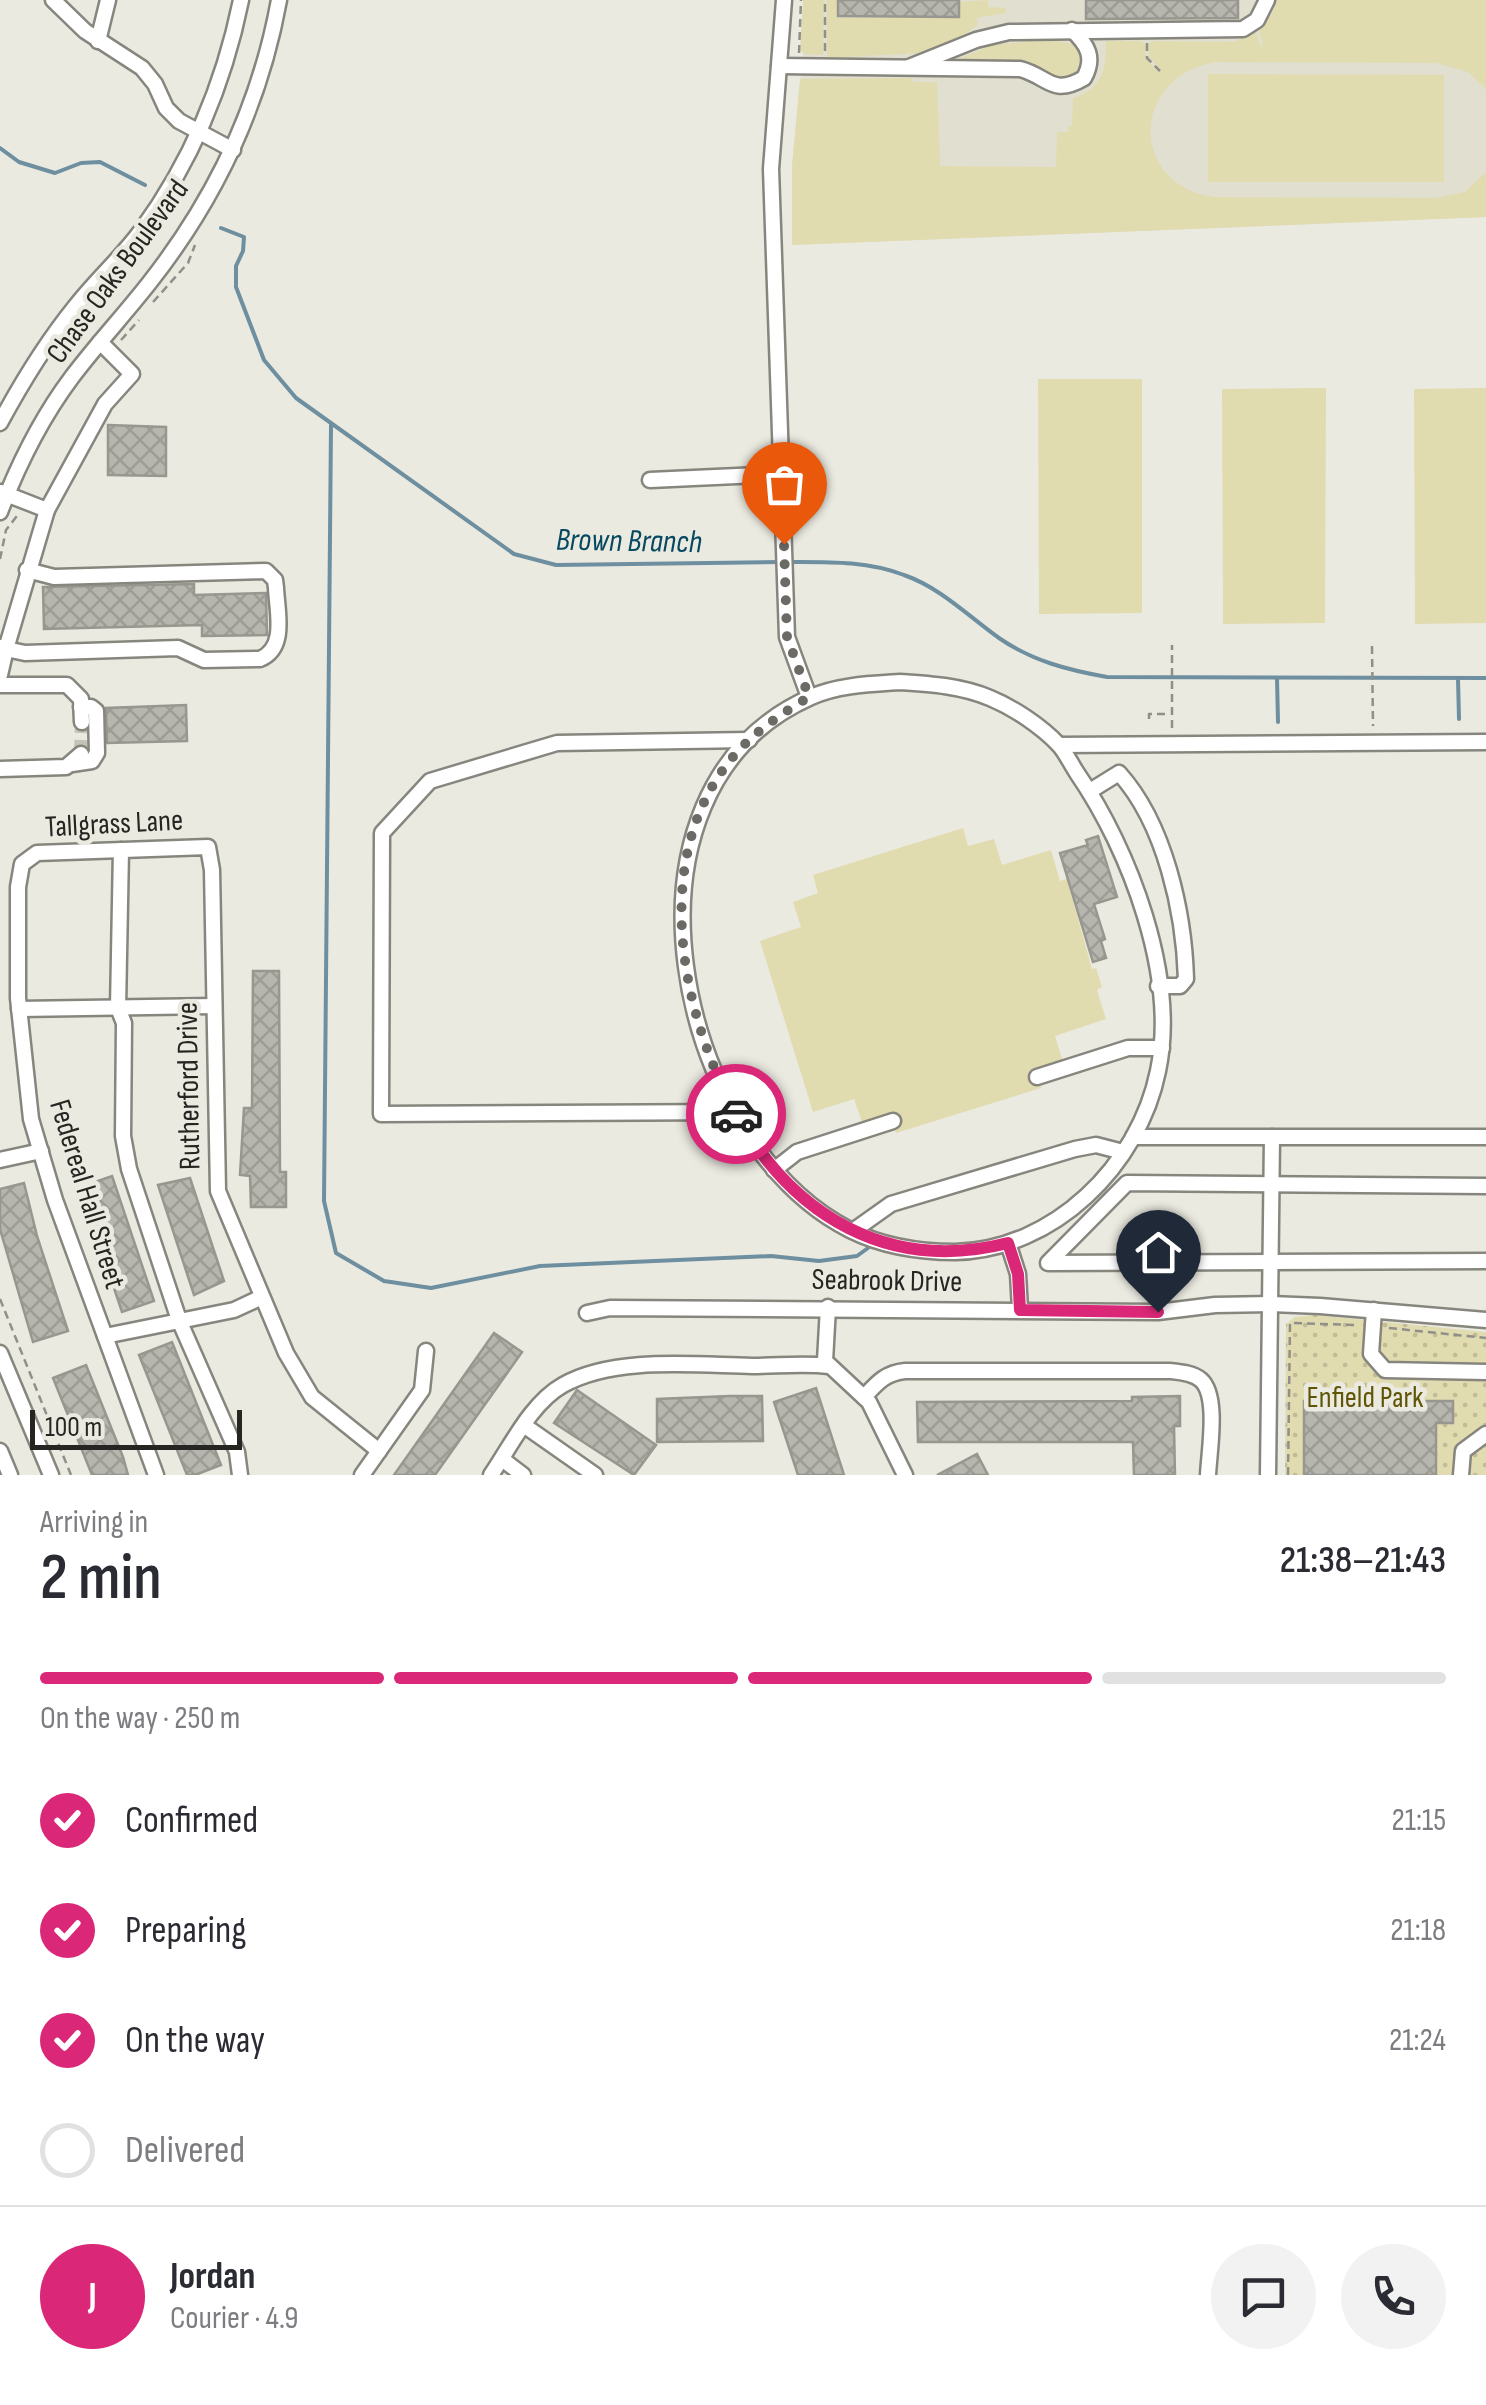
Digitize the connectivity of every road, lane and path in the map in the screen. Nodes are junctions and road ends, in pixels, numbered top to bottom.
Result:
1 (53, 0) edge
2 (108, 0) edge
3 (242, 0) edge
4 (279, 0) edge
5 (784, 0) edge
6 (801, 0) edge
7 (825, 0) edge
8 (1267, 0) edge
9 (1072, 30) junction
10 (98, 41) junction
11 (1147, 41) dead end
12 (825, 56) dead end
13 (807, 57) dead end
14 (779, 66) junction
15 (909, 67) junction
16 (1160, 71) dead end
17 (199, 133) junction
18 (234, 150) junction
19 (100, 342) junction
20 (0, 423) edge
21 (782, 474) junction
22 (650, 480) dead end
23 (3, 493) edge
24 (16, 509) dead end
25 (46, 510) junction
26 (0, 512) edge
27 (0, 559) edge
28 (27, 570) junction
29 (1172, 645) dead end
30 (1372, 646) dead end
31 (3, 648) edge
32 (0, 675) edge
33 (0, 685) edge
34 (809, 697) junction
35 (1372, 712) dead end
36 (1148, 719) dead end
37 (749, 740) junction
38 (1486, 742) edge
39 (1112, 745) junction
40 (1060, 746) junction
41 (0, 769) edge
42 (1119, 772) junction
43 (1090, 791) junction
44 (208, 847) joint
45 (121, 850) junction
46 (25, 859) joint
47 (1158, 986) junction
48 (214, 1006) junction
49 (118, 1008) junction
50 (19, 1010) junction
51 (1162, 1048) junction
52 (1038, 1077) dead end
53 (735, 1112) junction
54 (893, 1122) dead end
55 (1133, 1137) junction
56 (1272, 1137) junction
57 (1486, 1137) edge
58 (41, 1151) junction
59 (1123, 1152) junction
60 (0, 1160) edge
61 (774, 1170) junction
62 (1271, 1184) junction
63 (1486, 1186) edge
64 (853, 1231) junction
65 (1008, 1243) junction
66 (1271, 1261) junction
67 (1486, 1261) edge
68 (262, 1296) junction
69 (0, 1300) edge
70 (1271, 1304) junction
71 (828, 1307) junction
72 (1020, 1310) junction
73 (587, 1313) dead end
74 (1373, 1318) junction
75 (179, 1320) junction
76 (1486, 1320) edge
77 (105, 1336) junction
78 (1486, 1338) edge
79 (426, 1350) dead end
80 (0, 1354) edge
81 (828, 1366) junction
82 (1486, 1372) edge
83 (864, 1397) junction
84 (524, 1426) junction
85 (1486, 1434) edge
86 (0, 1451) edge
87 (379, 1451) junction
88 (502, 1460) junction
89 (10, 1475) edge
90 (50, 1475) edge
91 (71, 1475) edge
92 (156, 1475) edge
93 (240, 1475) edge
94 (362, 1475) edge
95 (491, 1475) edge
96 (523, 1475) edge
97 (594, 1475) edge
98 (906, 1475) edge
99 (1208, 1475) edge
100 (1268, 1475) edge
101 (1288, 1475) edge
102 (1461, 1475) edge

1 - 10 street
2 - 10 street
3 - 17 street, Chase Oaks Boulevard
4 - 18 street, Chase Oaks Boulevard
5 - 14 street
6 - 13 path
7 - 12 path
8 - 9 street
9 - 15 street
9 - 15 street
10 - 17 street
11 - 16 path
14 - 15 street
14 - 21 street
17 - 18 street
17 - 20 street, Chase Oaks Boulevard
18 - 19 street, Chase Oaks Boulevard
19 - 23 street, Chase Oaks Boulevard
19 - 25 street
21 - 22 street
21 - 34 street
23 - 25 street
23 - 26 street, Chase Oaks Boulevard
24 - 27 path
25 - 28 street
28 - 31 street
28 - 31 street
29 - 36 path
30 - 35 path
31 - 32 street
33 - 41 street
34 - 37 street
34 - 40 street
37 - 53 street
37 - 53 street
38 - 39 street
39 - 40 street
39 - 42 street
40 - 43 street
42 - 43 street
42 - 47 street
43 - 47 street
44 - 45 street, Tallgrass Lane
44 - 48 street, Rutherford Drive
45 - 46 street, Tallgrass Lane
45 - 49 street
46 - 50 street, Federeal Hall Street
47 - 51 street
48 - 49 street
48 - 68 street, Rutherford Drive
49 - 50 street
49 - 75 street
50 - 58 street, Federeal Hall Street
51 - 52 street
51 - 55 street
53 - 61 street
54 - 61 street
55 - 56 street
55 - 59 street
56 - 57 street
56 - 62 street
58 - 60 street
58 - 77 street, Federeal Hall Street
59 - 64 street
59 - 65 street
61 - 64 street
62 - 63 street
62 - 66 street
62 - 66 street
64 - 65 street
65 - 72 street
66 - 67 street
66 - 70 street
68 - 75 street
68 - 87 street, Rutherford Drive
69 - 91 path
70 - 72 street, Seabrook Drive
70 - 74 street, Seabrook Drive
70 - 100 street
71 - 72 street, Seabrook Drive
71 - 73 street, Seabrook Drive
71 - 81 street
74 - 76 street, Seabrook Drive
74 - 78 path
74 - 82 street
74 - 101 path
75 - 77 street
75 - 93 street
77 - 92 street, Federeal Hall Street
79 - 87 street
80 - 90 street
81 - 83 street
81 - 84 street
83 - 98 street
83 - 99 street
84 - 88 street
84 - 97 street
85 - 102 street
86 - 89 street
87 - 94 street
88 - 95 street
88 - 96 street

